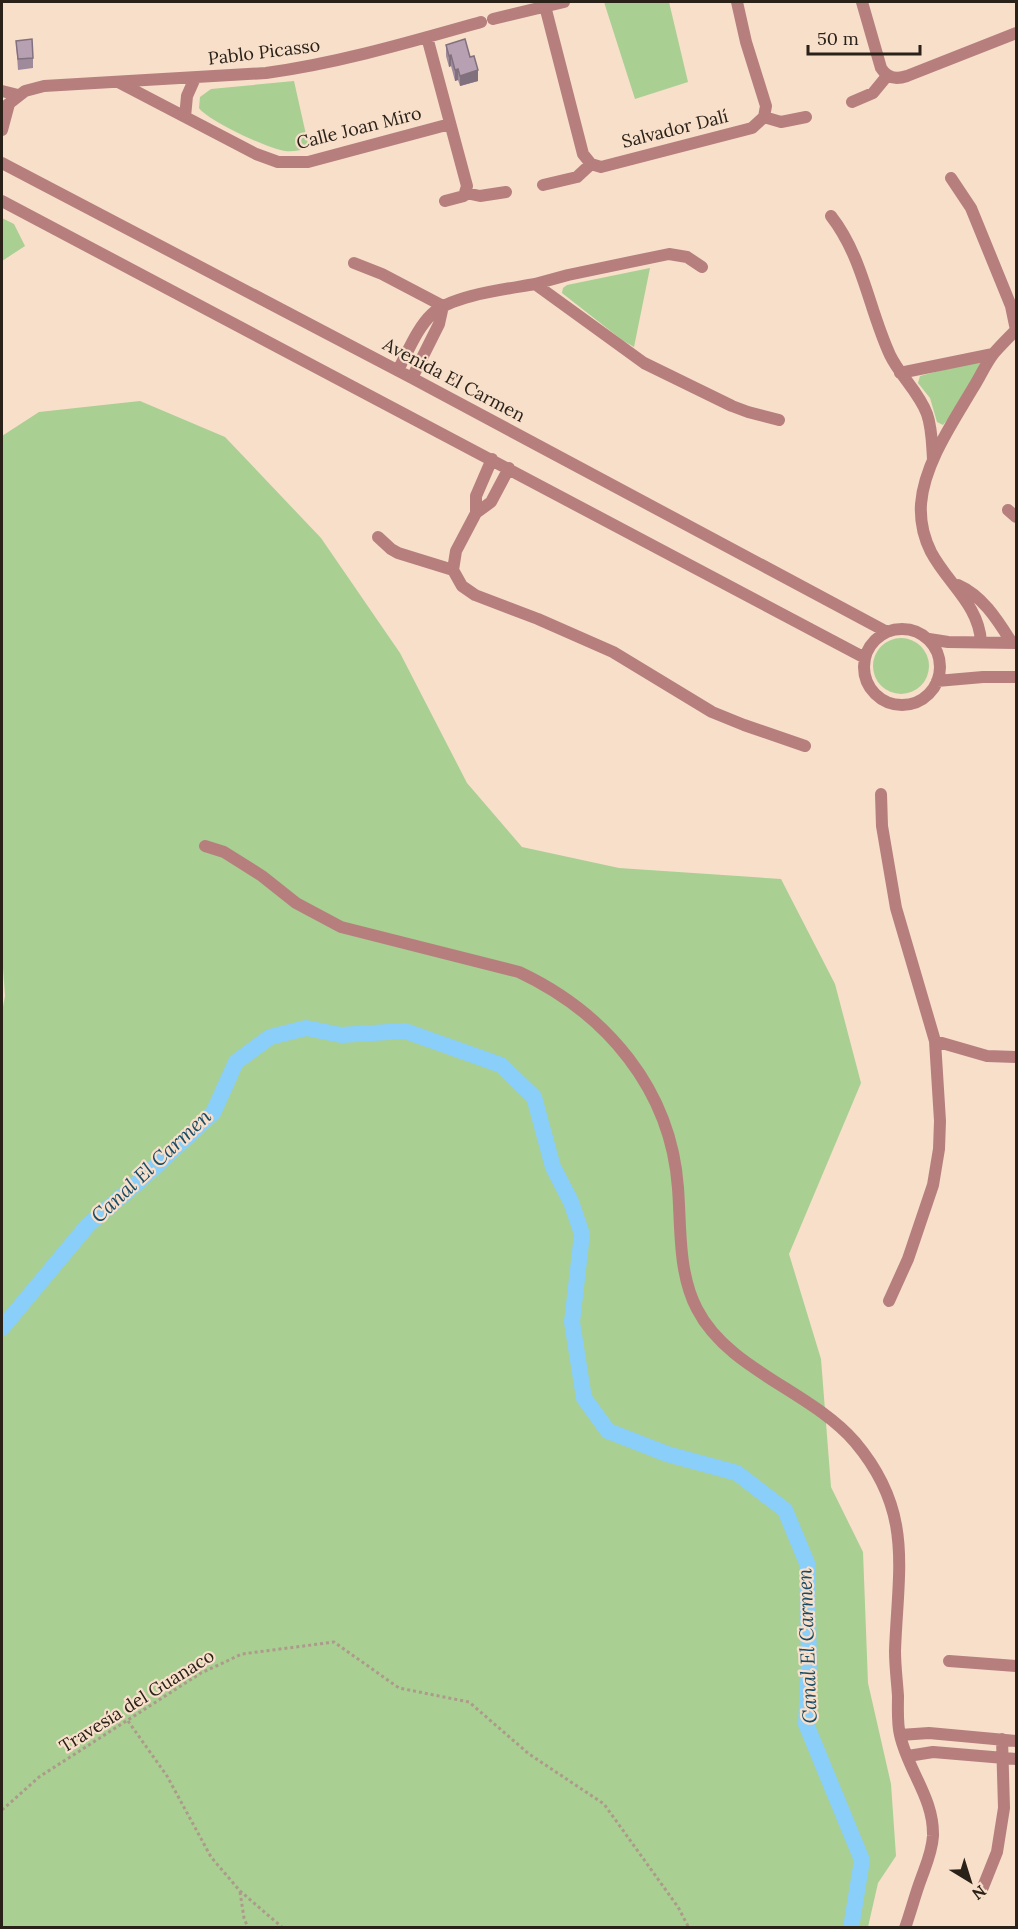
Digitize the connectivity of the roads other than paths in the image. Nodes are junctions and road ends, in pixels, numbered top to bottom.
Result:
1 (564, 2) edge
2 (737, 2) edge
3 (862, 2) edge
4 (544, 6) junction
5 (1017, 33) edge
6 (427, 38) junction
7 (888, 76) junction
8 (195, 78) junction
9 (119, 83) junction
10 (2, 91) edge
11 (852, 102) dead end
12 (9, 103) edge
13 (185, 117) junction
14 (764, 117) junction
15 (806, 117) dead end
16 (450, 124) junction
17 (2, 130) edge
18 (2, 163) edge
19 (591, 164) junction
20 (951, 178) dead end
21 (543, 185) dead end
22 (506, 192) dead end
23 (466, 193) junction
24 (2, 201) edge
25 (445, 201) dead end
26 (831, 216) dead end
27 (354, 263) dead end
28 (702, 267) dead end
29 (535, 284) junction
30 (444, 306) junction
31 (1016, 330) edge
32 (993, 354) junction
33 (398, 370) junction
34 (900, 373) junction
35 (412, 378) junction
36 (779, 420) dead end
37 (492, 459) junction
38 (933, 463) junction
39 (509, 468) junction
40 (476, 513) junction
41 (378, 537) dead end
42 (453, 570) junction
43 (954, 583) junction
44 (887, 632) junction
45 (929, 639) junction
46 (981, 642) junction
47 (1014, 643) edge
48 (865, 658) junction
49 (1017, 677) edge
50 (937, 681) junction
51 (806, 746) dead end
52 (881, 794) dead end
53 (205, 846) dead end
54 (935, 1041) junction
55 (1017, 1057) edge
56 (889, 1300) dead end
57 (949, 1661) dead end
58 (1017, 1666) edge
59 (900, 1735) junction
60 (1002, 1739) junction
61 (1017, 1741) edge
62 (908, 1756) junction
63 (1002, 1758) junction
64 (1017, 1759) edge
65 (981, 1892) dead end
66 (905, 1928) edge

1 - 4 street, Pablo Picasso
2 - 14 street
3 - 7 street
4 - 6 street, Pablo Picasso
4 - 19 street
5 - 7 street
6 - 8 street, Pablo Picasso
6 - 16 street, Calle Joan Miro
7 - 11 street
8 - 9 street, Pablo Picasso
8 - 13 street
9 - 12 street, Pablo Picasso
9 - 13 street
10 - 12 street
12 - 17 street
13 - 16 street, Calle Joan Miro
14 - 15 street
14 - 19 street, Salvador Dalí
16 - 23 street, Calle Joan Miro
18 - 33 street, Avenida El Carmen
19 - 21 street, Salvador Dalí
20 - 31 street
22 - 23 street
23 - 25 street
24 - 37 street
26 - 34 street
27 - 30 street
28 - 29 street
29 - 30 street
29 - 36 street
30 - 33 street
30 - 35 street
31 - 32 street
32 - 34 street
32 - 38 street
33 - 35 street, Avenida El Carmen
34 - 38 street
35 - 44 street, Avenida El Carmen
37 - 39 street
37 - 40 street
38 - 43 street
39 - 40 street
39 - 48 street
40 - 42 street
41 - 42 street
42 - 51 street
43 - 46 street
43 - 47 street
44 - 45 street
44 - 48 street
45 - 46 street
45 - 50 street
46 - 47 street
48 - 50 street
49 - 50 street
52 - 54 street
53 - 59 street
54 - 55 street
54 - 56 street
57 - 58 street
59 - 60 street
59 - 62 street
60 - 61 street
60 - 63 street
62 - 63 street
62 - 66 street
63 - 64 street
63 - 65 street

